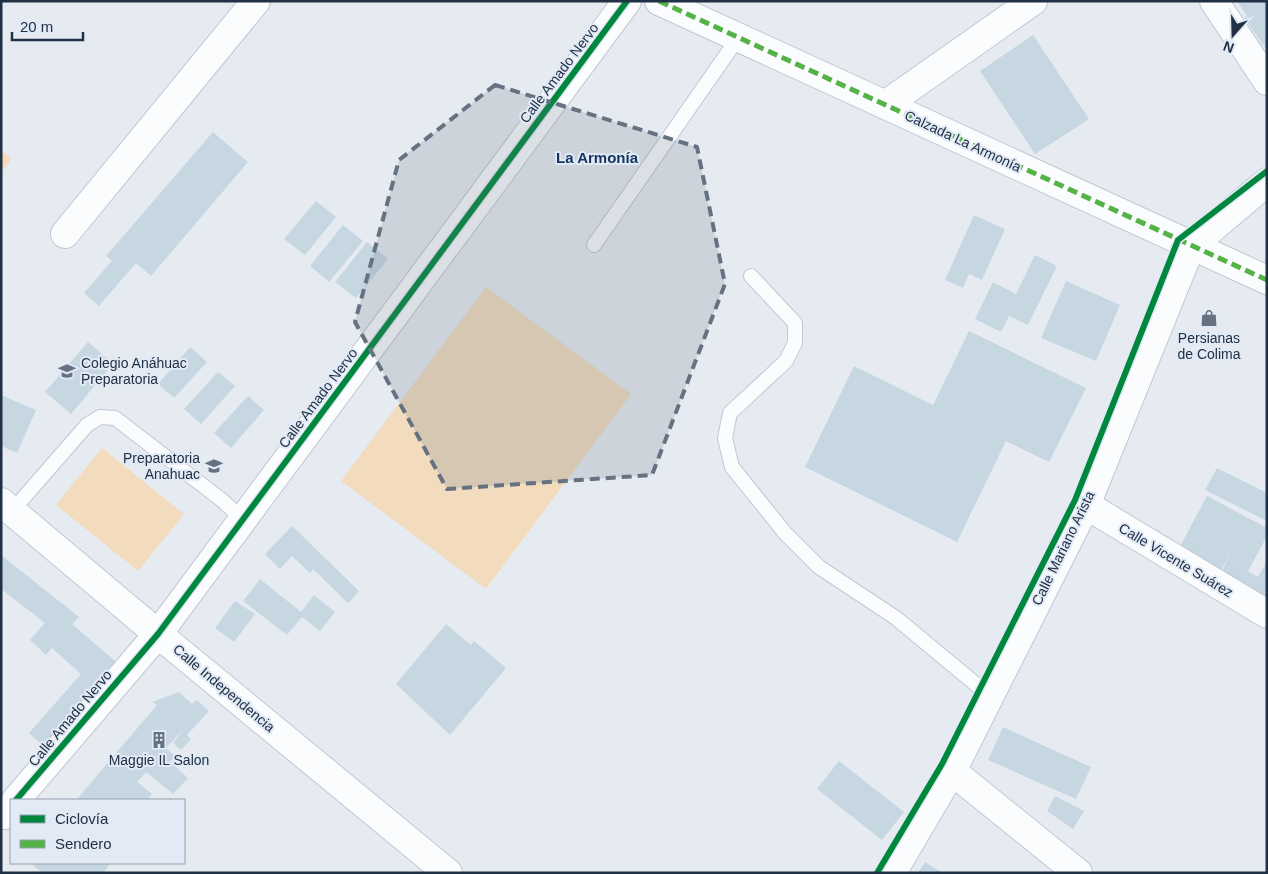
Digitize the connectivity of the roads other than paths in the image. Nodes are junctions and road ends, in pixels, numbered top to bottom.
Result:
1 (256, 1) edge
2 (627, 1) edge
3 (659, 1) edge
4 (1032, 1) edge
5 (1214, 1) edge
6 (738, 38) junction
7 (1267, 81) edge
8 (885, 105) junction
9 (1267, 182) edge
10 (65, 234) dead end
11 (594, 246) dead end
12 (1191, 246) junction
13 (751, 276) dead end
14 (1267, 280) edge
15 (1086, 505) junction
16 (7, 507) edge
17 (243, 520) junction
18 (1267, 614) edge
19 (158, 634) junction
20 (990, 696) junction
21 (952, 771) junction
22 (17, 799) edge
23 (448, 873) edge
24 (892, 873) edge
25 (1078, 873) edge

1 - 10 street
2 - 17 street, Calle Amado Nervo
3 - 6 street, Calzada La Armonía
4 - 8 street
5 - 7 street
6 - 8 street, Calzada La Armonía
6 - 11 lane
8 - 12 street, Calzada La Armonía
9 - 12 street, Calle Mariano Arista
12 - 14 street, Calzada La Armonía
12 - 15 street, Calle Mariano Arista
13 - 20 lane
15 - 18 street, Calle Vicente Suárez
15 - 20 street, Calle Mariano Arista
16 - 17 lane
16 - 19 street, Calle Independencia
17 - 19 street, Calle Amado Nervo
19 - 22 street, Calle Amado Nervo
19 - 23 street, Calle Independencia
20 - 21 street, Calle Mariano Arista
21 - 24 street, Calle Mariano Arista
21 - 25 street

